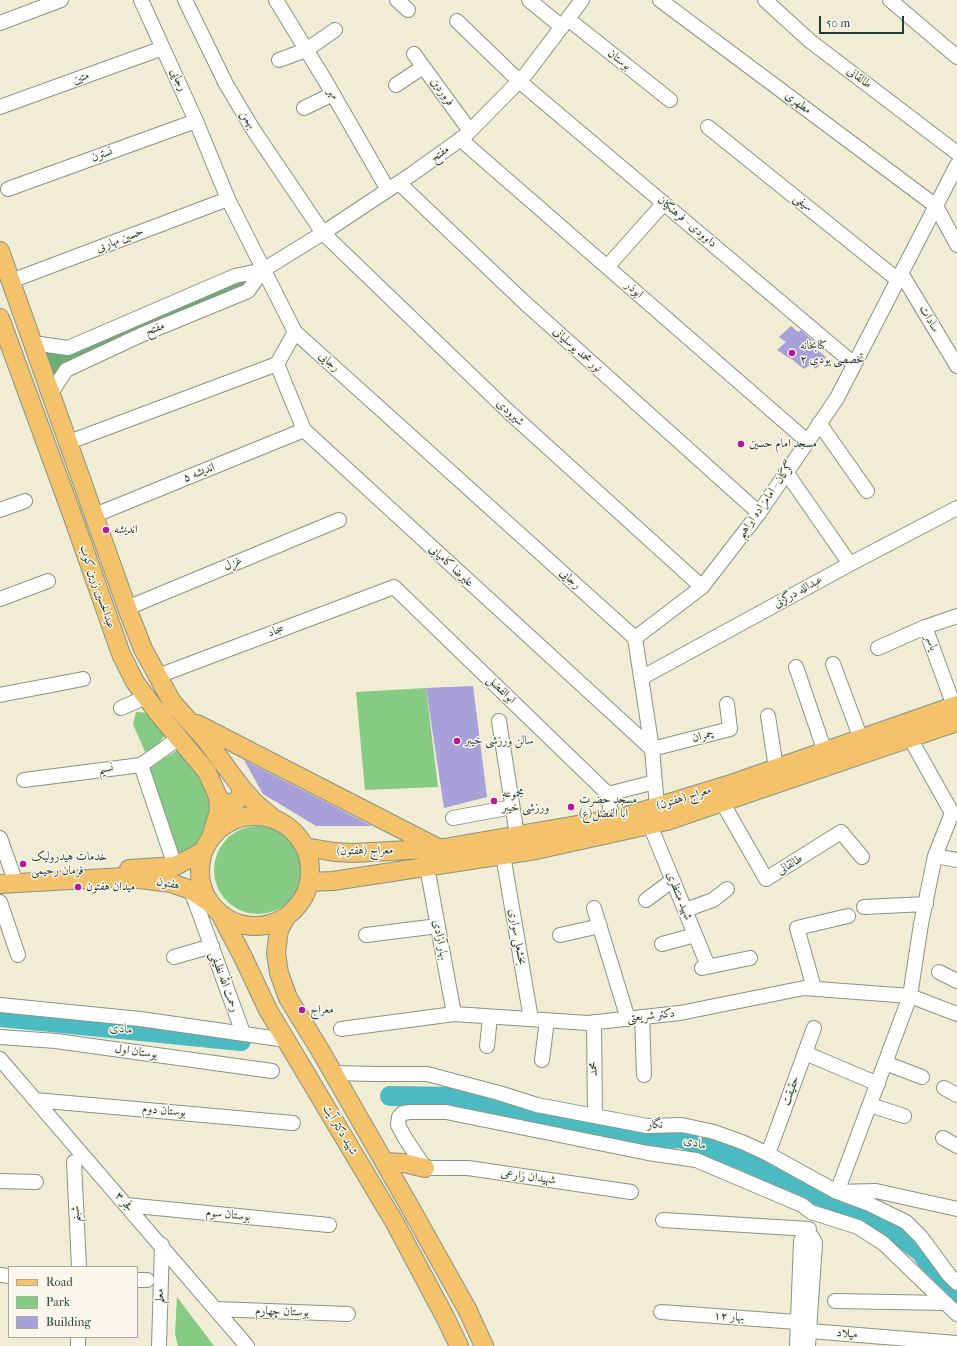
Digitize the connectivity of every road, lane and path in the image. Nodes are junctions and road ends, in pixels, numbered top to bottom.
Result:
1 (61, 0) edge
2 (185, 0) edge
3 (276, 0) edge
4 (397, 0) edge
5 (529, 0) edge
6 (582, 0) edge
7 (660, 0) edge
8 (765, 0) edge
9 (890, 0) edge
10 (145, 1) edge
11 (408, 10) dead end
12 (457, 21) dead end
13 (0, 23) edge
14 (565, 23) junction
15 (335, 30) dead end
16 (163, 48) junction
17 (306, 50) junction
18 (414, 54) dead end
19 (957, 58) edge
20 (279, 60) dead end
21 (423, 67) junction
22 (519, 81) junction
23 (396, 85) dead end
24 (333, 94) junction
25 (670, 100) dead end
26 (0, 107) edge
27 (304, 108) dead end
28 (196, 121) junction
29 (708, 127) dead end
30 (465, 135) junction
31 (957, 152) edge
32 (957, 166) edge
33 (393, 187) junction
34 (8, 189) dead end
35 (228, 199) junction
36 (664, 203) junction
37 (936, 206) junction
38 (323, 233) junction
39 (957, 245) edge
40 (0, 251) edge
41 (607, 267) junction
42 (264, 270) junction
43 (899, 276) junction
44 (11, 281) junction
45 (0, 318) edge
46 (295, 332) junction
47 (33, 343) junction
48 (277, 364) junction
49 (854, 364) junction
50 (957, 366) edge
51 (51, 393) junction
52 (819, 423) junction
53 (304, 430) junction
54 (69, 442) junction
55 (807, 442) junction
56 (786, 472) junction
57 (866, 491) dead end
58 (25, 501) dead end
59 (957, 508) edge
60 (0, 510) edge
61 (759, 513) junction
62 (95, 515) junction
63 (339, 520) dead end
64 (850, 564) junction
65 (48, 581) dead end
66 (394, 587) joint
67 (702, 587) junction
68 (0, 599) edge
69 (127, 608) junction
70 (957, 616) edge
71 (926, 628) junction
72 (635, 638) junction
73 (878, 648) dead end
74 (833, 664) dead end
75 (796, 667) dead end
76 (158, 676) junction
77 (641, 678) junction
78 (83, 679) dead end
79 (0, 695) edge
80 (146, 697) junction
81 (726, 704) dead end
82 (121, 708) dead end
83 (956, 711) edge
84 (768, 716) dead end
85 (186, 719) junction
86 (499, 721) dead end
87 (179, 738) junction
88 (910, 738) junction
89 (863, 746) junction
90 (652, 749) junction
91 (825, 752) junction
92 (141, 765) junction
93 (776, 768) junction
94 (24, 780) dead end
95 (655, 782) junction
96 (241, 787) junction
97 (608, 794) junction
98 (218, 797) junction
99 (722, 802) junction
100 (657, 806) junction
101 (507, 808) dead end
102 (954, 813) edge
103 (453, 818) dead end
104 (274, 819) junction
105 (612, 819) junction
106 (650, 825) junction
107 (517, 835) junction
108 (0, 838) edge
109 (206, 844) junction
110 (305, 847) junction
111 (438, 848) junction
112 (334, 852) junction
113 (503, 855) junction
114 (935, 856) junction
115 (862, 857) dead end
116 (957, 860) edge
117 (175, 866) junction
118 (427, 867) junction
119 (7, 878) edge
120 (673, 880) junction
121 (333, 881) junction
122 (310, 882) junction
123 (727, 889) dead end
124 (191, 890) junction
125 (646, 900) dead end
126 (0, 902) edge
127 (926, 904) junction
128 (864, 907) dead end
129 (214, 908) junction
130 (594, 908) dead end
131 (685, 910) junction
132 (848, 916) dead end
133 (286, 917) junction
134 (438, 926) junction
135 (600, 926) junction
136 (366, 934) dead end
137 (560, 935) dead end
138 (695, 935) junction
139 (662, 944) dead end
140 (212, 946) junction
141 (277, 948) junction
142 (242, 954) junction
143 (18, 955) dead end
144 (174, 957) dead end
145 (750, 958) dead end
146 (939, 972) dead end
147 (957, 981) edge
148 (814, 988) junction
149 (910, 996) junction
150 (0, 1005) edge
151 (454, 1014) junction
152 (957, 1014) edge
153 (490, 1017) junction
154 (642, 1017) junction
155 (531, 1019) junction
156 (628, 1019) junction
157 (547, 1020) junction
158 (594, 1022) junction
159 (814, 1028) dead end
160 (341, 1029) dead end
161 (243, 1033) junction
162 (0, 1037) edge
163 (286, 1040) junction
164 (487, 1046) dead end
165 (805, 1053) junction
166 (0, 1059) edge
167 (542, 1060) dead end
168 (885, 1063) junction
169 (272, 1071) dead end
170 (333, 1073) junction
171 (644, 1075) dead end
172 (922, 1077) dead end
173 (878, 1084) junction
174 (944, 1088) dead end
175 (957, 1095) edge
176 (36, 1100) junction
177 (870, 1105) junction
178 (595, 1116) junction
179 (904, 1116) dead end
180 (293, 1123) dead end
181 (943, 1138) dead end
182 (957, 1146) edge
183 (768, 1154) junction
184 (74, 1162) dead end
185 (385, 1162) junction
186 (425, 1168) junction
187 (0, 1181) edge
188 (36, 1182) dead end
189 (400, 1188) junction
190 (631, 1192) dead end
191 (837, 1192) junction
192 (126, 1205) junction
193 (957, 1209) edge
194 (811, 1212) junction
195 (663, 1220) dead end
196 (330, 1225) dead end
197 (808, 1237) junction
198 (162, 1245) junction
199 (79, 1266) edge
200 (957, 1283) edge
201 (835, 1300) dead end
202 (946, 1303) junction
203 (216, 1309) junction
204 (661, 1312) dead end
205 (348, 1314) dead end
206 (957, 1314) edge
207 (797, 1322) junction
208 (804, 1342) edge
209 (957, 1343) edge
210 (159, 1346) edge
211 (247, 1346) edge
212 (459, 1346) edge
213 (484, 1346) edge

1 - 13 street
2 - 38 street, بهمن
3 - 17 street, مهر
4 - 11 street
5 - 14 street, بوستان
6 - 14 street, مفتح
7 - 37 street, مطهری
8 - 31 street, طالقانی
9 - 19 street
10 - 16 street, رجایی
12 - 22 street, داوودی - فرهنگیان
14 - 22 street, مفتح
14 - 25 street, بوستان
15 - 17 street
16 - 26 street, متین
16 - 28 street, رجایی
17 - 20 street
17 - 24 street, مهر
18 - 21 street, فروردین
21 - 23 street
21 - 30 street, فروردین
22 - 30 street, مفتح
22 - 36 street, داوودی - فرهنگیان
24 - 27 street
24 - 33 street, مهر
28 - 34 street, نسترن
28 - 35 street, رجایی
29 - 43 street, سیفی
30 - 33 street, مفتح
30 - 41 street, ابوذر
32 - 37 street, گرکان - امامزاده ابراهیم
33 - 38 street, مفتح
33 - 61 street, نور محمد یوسلیانی
35 - 42 street, رجایی
35 - 44 street, حسین مهاربی
36 - 41 street
36 - 49 street, داوودی - فرهنگیان
37 - 39 street
37 - 43 street, گرکان - امامزاده ابراهیم
38 - 42 street, مفتح
38 - 67 street, شیرودی
40 - 44 main road
41 - 55 street, ابوذر
42 - 46 street, رجایی
42 - 47 street, مفتح
42 - 51 street, مفتح
43 - 49 street, گرکان - امامزاده ابراهیم
43 - 50 street, سادات
44 - 47 main road, عبدالحسین زرین کوب
45 - 80 main road, عبدالحسین زرین کوب
46 - 48 street
46 - 72 street, رجایی
47 - 51 main road, عبدالحسین زرین کوب
48 - 53 street, علیرضا کامیابی
48 - 54 street
49 - 52 street, گرکان - امامزاده ابراهیم
51 - 54 main road, عبدالحسین زرین کوب
52 - 55 street, گرکان - امامزاده ابراهیم
52 - 57 street
53 - 62 street, اندیشه ۵
53 - 90 street, علیرضا کامیابی
54 - 62 main road, عبدالحسین زرین کوب
55 - 56 street, گرکان - امامزاده ابراهیم
56 - 61 street, گرکان - امامزاده ابراهیم
56 - 64 street
58 - 60 street
59 - 64 street, عبدالله درگزنی
61 - 67 street, گرکان - امامزاده ابراهیم
62 - 69 main road, عبدالحسین زرین کوب
63 - 69 street, غزل
64 - 77 street, عبدالله درگزنی
65 - 68 street
66 - 76 street, سجاد
66 - 97 street, ابوالفضل
67 - 72 street, گرکان - امامزاده ابراهیم
69 - 76 main road, عبدالحسین زرین کوب
70 - 71 street
71 - 73 street, یاسر
71 - 83 street, یاسر
72 - 77 street
74 - 89 street
75 - 91 street
76 - 85 main road, عبدالحسین زرین کوب
77 - 90 street
78 - 79 street
80 - 82 street
80 - 87 main road, عبدالحسین زرین کوب
81 - 90 street, چمران
83 - 88 main road, معراج (هفتون)
83 - 89 main road, معراج (هفتون)
84 - 93 street
85 - 96 main road, عبدالحسین زرین کوب
85 - 111 main road
86 - 107 street
87 - 92 street, نسیم
87 - 98 main road, عبدالحسین زرین کوب
88 - 89 main road, معراج (هفتون)
88 - 102 street
89 - 91 main road, معراج (هفتون)
89 - 99 main road, معراج (هفتون)
90 - 95 street
91 - 93 main road, معراج (هفتون)
92 - 94 street, نسیم
92 - 117 street
93 - 100 main road, معراج (هفتون)
95 - 97 street
95 - 100 street
96 - 98 main road
96 - 104 main road, عبدالحسین زرین کوب
97 - 105 street
98 - 109 main road, عبدالحسین زرین کوب
99 - 106 main road, معراج (هفتون)
99 - 115 street, طالقانی
100 - 105 main road, معراج (هفتون)
101 - 103 street
102 - 114 street
104 - 109 main road
104 - 110 main road
105 - 107 main road, معراج (هفتون)
106 - 113 main road, معراج (هفتون)
106 - 120 street, شهید منتظری
107 - 111 main road, معراج (هفتون)
108 - 119 street
109 - 117 main road
109 - 129 main road
110 - 112 main road, معراج (هفتون)
110 - 122 main road
111 - 112 main road, معراج (هفتون)
112 - 121 main road
113 - 118 main road, معراج (هفتون)
113 - 155 street, بخشعلی سواری
114 - 116 street
114 - 127 street
117 - 119 main road
118 - 121 main road, معراج (هفتون)
118 - 134 street, بهار آزادی
119 - 124 main road, هفتون
120 - 125 street
120 - 131 street, شهید منتظری
121 - 122 main road, معراج (هفتون)
122 - 133 main road
123 - 131 street
124 - 129 main road, هفتون
124 - 140 street, رحمت الله نظیفی
126 - 143 street
127 - 128 street
127 - 149 street
129 - 133 main road
129 - 142 main road, شهید دکتر آیت
130 - 135 street
131 - 138 street, شهید منتظری
132 - 148 street
133 - 141 main road, شهید دکتر آیت
134 - 136 street
134 - 151 street, بهار آزادی
135 - 137 street
135 - 156 street
138 - 139 street
138 - 145 street, شهید منتظری
140 - 144 street
140 - 161 street, رحمت الله نظیفی
141 - 142 main road
141 - 170 main road, شهید دکتر آیت
142 - 163 main road, شهید دکتر آیت
146 - 147 street
148 - 149 street, دکتر شریعتی
148 - 154 street, دکتر شریعتی
149 - 152 street, دکتر شریعتی
149 - 168 street
150 - 161 street
151 - 153 street, دکتر شریعتی
151 - 160 street, دکتر شریعتی
153 - 155 street, دکتر شریعتی
153 - 164 street
154 - 156 street, دکتر شریعتی
154 - 171 street
155 - 157 street, دکتر شریعتی
156 - 158 street, دکتر شریعتی
157 - 158 street, دکتر شریعتی
157 - 167 street
158 - 178 street, محمد
159 - 165 street, حقیقت
161 - 163 street
162 - 169 street, بوستان اول
163 - 212 main road, شهید دکتر آیت
165 - 173 street
165 - 183 street, حقیقت
166 - 176 street, فجر ۳
168 - 172 street
168 - 173 street
170 - 178 street, نگار
170 - 185 main road, شهید دکتر آیت
173 - 177 street
174 - 175 street
176 - 180 street, بوستان دوم
176 - 192 street, فجر ۳
177 - 179 street
177 - 191 street
178 - 183 street, نگار
181 - 182 street
183 - 191 street, نگار
184 - 199 street, شبنم
185 - 186 main road
185 - 189 main road, شهید دکتر آیت
186 - 189 main road
186 - 190 street, شهیدان زارعی
186 - 194 street
187 - 188 street
189 - 213 main road, شهید دکتر آیت
191 - 193 street
191 - 200 street, نگار
192 - 196 street, بوستان سوم
192 - 198 street, فجر ۳
194 - 197 street
194 - 202 street
195 - 197 street
197 - 207 street
197 - 208 street
198 - 203 street, فجر ۳
198 - 210 street, معلم
201 - 202 street
202 - 206 street
203 - 205 street, بوستان چهارم
203 - 211 street, فجر ۳
204 - 207 street, بهار ۱۲
207 - 208 street
208 - 209 street, میلاد

